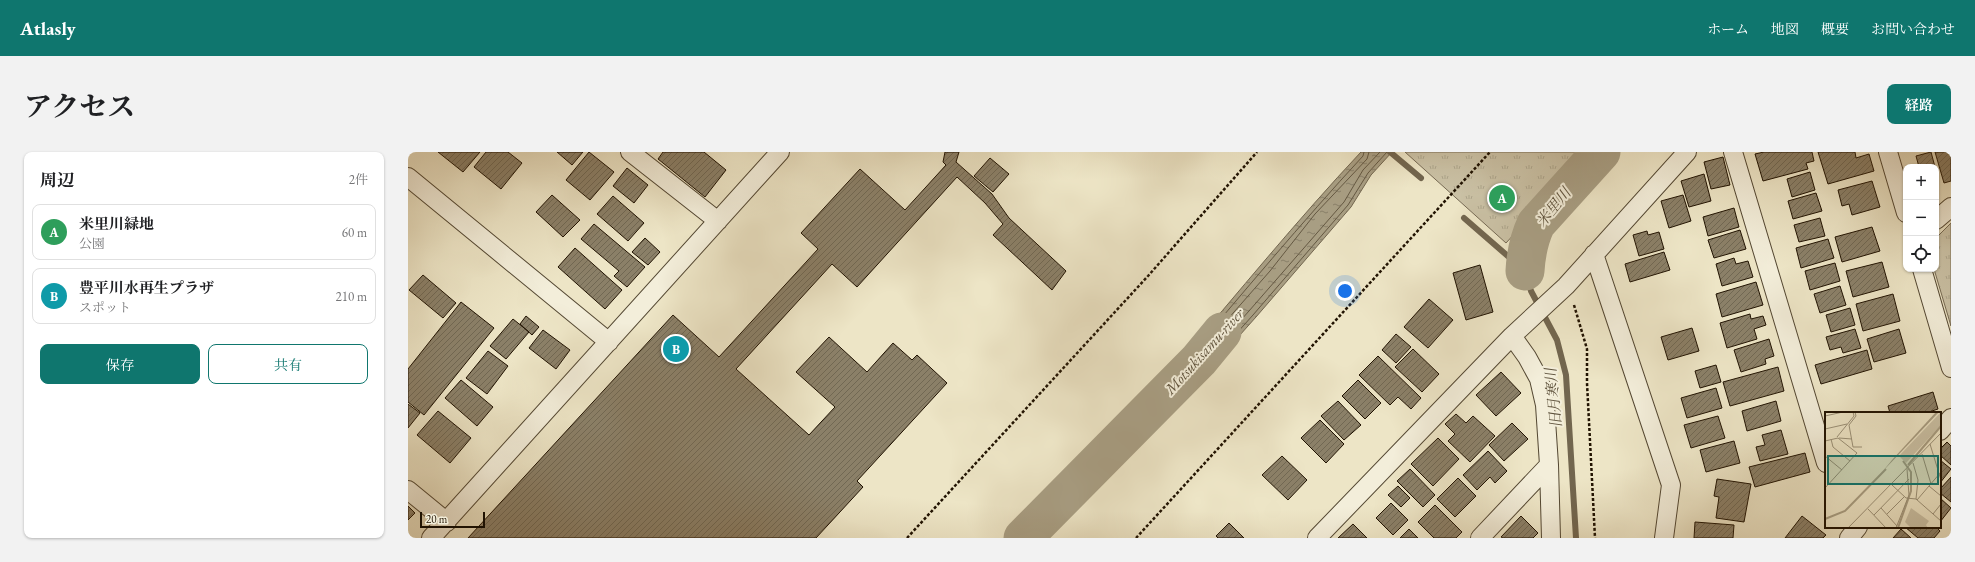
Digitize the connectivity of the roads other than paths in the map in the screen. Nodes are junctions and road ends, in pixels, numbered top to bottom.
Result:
1 (630, 152) edge
2 (780, 152) edge
3 (1687, 152) edge
4 (1732, 152) edge
5 (1888, 152) edge
6 (408, 177) edge
7 (1903, 203) edge
8 (1951, 207) edge
9 (1939, 217) edge
10 (718, 221) junction
11 (1594, 254) junction
12 (1923, 272) edge
13 (1517, 332) junction
14 (609, 342) junction
15 (1951, 368) edge
16 (1951, 418) edge
17 (1941, 430) edge
18 (1825, 460) edge
19 (1549, 465) junction
20 (408, 490) edge
21 (447, 522) junction
22 (1845, 528) edge
23 (1857, 528) edge
24 (431, 538) edge
25 (1317, 538) edge
26 (1480, 538) edge
27 (1551, 538) edge
28 (1664, 538) edge
29 (1849, 538) edge

1 - 10 street
2 - 10 street
3 - 11 street
4 - 18 street
5 - 7 street
6 - 14 street
8 - 9 street
10 - 14 street
11 - 13 street
11 - 28 street
12 - 15 street
13 - 19 street
13 - 25 street
14 - 21 street
16 - 17 street
19 - 26 street
19 - 27 street
20 - 21 street
21 - 24 street
22 - 29 street
23 - 29 street

